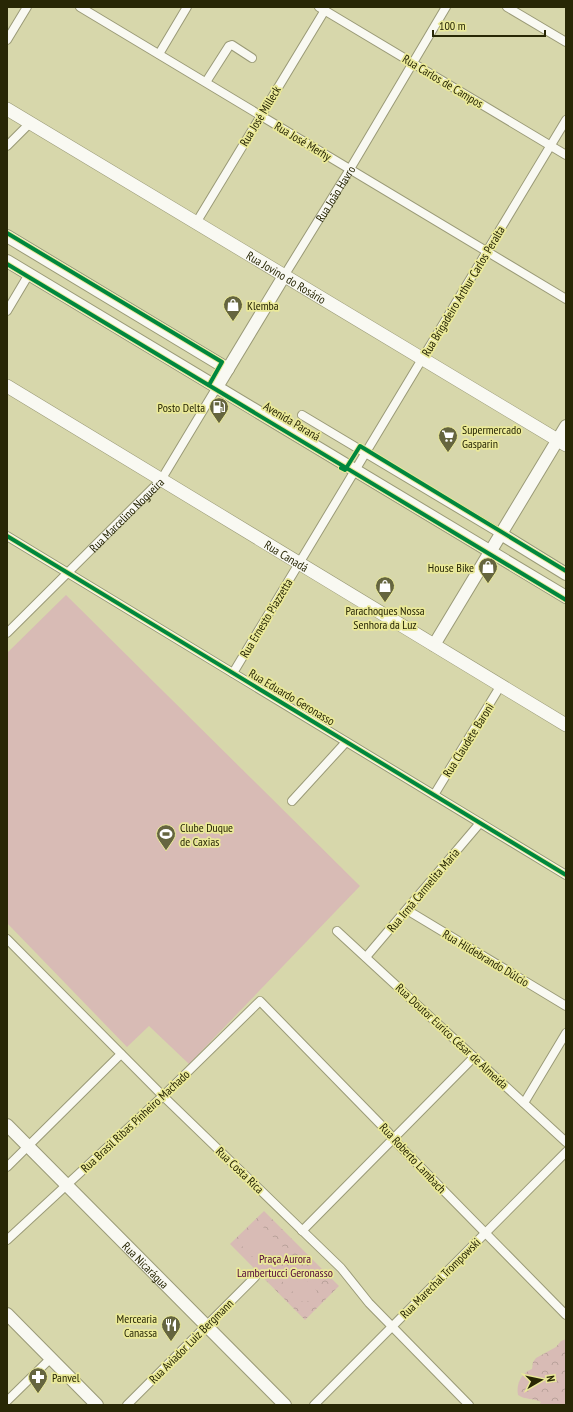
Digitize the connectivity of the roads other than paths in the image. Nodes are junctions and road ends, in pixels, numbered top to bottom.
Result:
1 (27, 7) edge
2 (80, 7) edge
3 (187, 7) edge
4 (446, 7) edge
5 (507, 7) edge
6 (322, 9) edge
7 (7, 40) edge
8 (566, 42) edge
9 (158, 54) junction
10 (252, 58) dead end
11 (413, 63) junction
12 (206, 82) junction
13 (7, 109) edge
14 (261, 116) junction
15 (566, 120) edge
16 (30, 123) junction
17 (7, 146) edge
18 (550, 146) junction
19 (566, 155) edge
20 (350, 169) junction
21 (196, 223) junction
22 (7, 236) edge
23 (487, 252) junction
24 (7, 261) edge
25 (29, 274) junction
26 (284, 276) junction
27 (566, 299) edge
28 (7, 311) edge
29 (422, 359) junction
30 (223, 378) junction
31 (7, 386) edge
32 (302, 415) dead end
33 (566, 426) edge
34 (562, 442) edge
35 (366, 453) junction
36 (358, 466) junction
37 (161, 480) junction
38 (501, 534) junction
39 (7, 536) edge
40 (490, 552) junction
41 (299, 563) junction
42 (68, 573) junction
43 (566, 574) edge
44 (566, 597) edge
45 (7, 633) edge
46 (434, 645) junction
47 (233, 673) junction
48 (501, 686) junction
49 (566, 725) edge
50 (346, 742) junction
51 (434, 795) junction
52 (292, 801) dead end
53 (480, 823) junction
54 (566, 875) edge
55 (407, 910) junction
56 (337, 931) dead end
57 (7, 939) edge
58 (366, 957) junction
59 (260, 1001) joint
60 (566, 1006) edge
61 (566, 1033) edge
62 (121, 1054) junction
63 (474, 1057) junction
64 (163, 1096) junction
65 (524, 1103) junction
66 (7, 1125) edge
67 (393, 1140) junction
68 (566, 1142) edge
69 (28, 1146) junction
70 (566, 1152) edge
71 (7, 1167) edge
72 (66, 1185) junction
73 (302, 1231) junction
74 (485, 1233) junction
75 (7, 1240) edge
76 (255, 1277) dead end
77 (7, 1314) edge
78 (566, 1315) edge
79 (206, 1326) junction
80 (392, 1327) junction
81 (51, 1358) junction
82 (7, 1401) edge
83 (97, 1405) edge
84 (127, 1405) edge
85 (285, 1405) edge
86 (314, 1405) edge
87 (469, 1405) edge

1 - 7 street
2 - 9 street, Rua José Merhy
3 - 9 street
4 - 11 street, Rua João Havro
5 - 8 street
6 - 11 street, Rua Carlos de Campos
6 - 14 street, Rua José Milleck
9 - 12 street, Rua José Merhy
10 - 12 street
11 - 18 street, Rua Carlos de Campos
11 - 20 street, Rua João Havro
12 - 14 street, Rua José Merhy
13 - 16 main road, Rua Jovino do Rosário
14 - 20 street, Rua José Merhy
14 - 21 street, Rua José Milleck
15 - 18 street, Rua Brigadeiro Arthur Carlos Peralta
16 - 17 street
16 - 21 main road, Rua Jovino do Rosário
18 - 19 street, Rua Carlos de Campos
18 - 23 street, Rua Brigadeiro Arthur Carlos Peralta
20 - 23 street, Rua José Merhy
20 - 26 street, Rua João Havro
21 - 26 main road, Rua Jovino do Rosário
22 - 30 street, Avenida Paraná
23 - 27 street, Rua José Merhy
23 - 29 street, Rua Brigadeiro Arthur Carlos Peralta
24 - 25 street, Avenida Paraná
25 - 28 street
25 - 30 street, Avenida Paraná
26 - 29 main road, Rua Jovino do Rosário
26 - 30 street, Rua João Havro
29 - 34 main road, Rua Jovino do Rosário
29 - 35 street, Rua Brigadeiro Arthur Carlos Peralta
30 - 36 street, Avenida Paraná
30 - 37 street, Rua Marcelino Nogueira
31 - 37 main road, Rua Canadá
32 - 35 street, Avenida Paraná
33 - 34 street
34 - 38 street
35 - 36 street, Rua Brigadeiro Arthur Carlos Peralta
35 - 38 street, Avenida Paraná
36 - 40 street, Avenida Paraná
36 - 41 street, Rua Ernesto Piazzetta
37 - 41 main road, Rua Canadá
37 - 42 street, Rua Marcelino Nogueira
38 - 40 street
38 - 43 street, Avenida Paraná
39 - 42 street, Rua Eduardo Geronasso
40 - 44 street, Avenida Paraná
40 - 46 street
41 - 46 main road, Rua Canadá
41 - 47 street, Rua Ernesto Piazzetta
42 - 45 street, Rua Marcelino Nogueira
42 - 47 street, Rua Eduardo Geronasso
46 - 48 main road, Rua Canadá
47 - 50 street, Rua Eduardo Geronasso
48 - 49 main road, Rua Canadá
48 - 51 street, Rua Claudete Baroni
50 - 51 street, Rua Eduardo Geronasso
50 - 52 street
51 - 53 street, Rua Eduardo Geronasso
53 - 54 street, Rua Eduardo Geronasso
53 - 55 street, Rua Irmã Carmelita Maria
55 - 58 street, Rua Irmã Carmelita Maria
55 - 60 street, Rua Hildebrando Dúlcio
56 - 58 street, Rua Doutor Eurico César de Almeida
57 - 62 street, Rua Costa Rica
58 - 63 street, Rua Doutor Eurico César de Almeida
59 - 64 street, Rua Brasil Ribas Pinheiro Machado
59 - 67 street, Rua Roberto Lambach
61 - 65 street
62 - 64 street, Rua Costa Rica
62 - 69 street
63 - 65 street, Rua Doutor Eurico César de Almeida
63 - 67 street
64 - 72 street, Rua Brasil Ribas Pinheiro Machado
64 - 73 street, Rua Costa Rica
65 - 68 street, Rua Doutor Eurico César de Almeida
66 - 69 street, Rua Nicarágua
67 - 73 street
67 - 74 street, Rua Roberto Lambach
69 - 71 street
69 - 72 street, Rua Nicarágua
70 - 74 street, Rua Marechal Trompowski
72 - 75 street, Rua Brasil Ribas Pinheiro Machado
72 - 79 street, Rua Nicarágua
73 - 80 street, Rua Costa Rica
74 - 78 street, Rua Roberto Lambach
74 - 80 street, Rua Marechal Trompowski
76 - 79 street, Rua Aviador Luiz Bergmann
77 - 81 street
79 - 84 street, Rua Aviador Luiz Bergmann
79 - 85 street, Rua Nicarágua
80 - 86 street, Rua Marechal Trompowski
80 - 87 street, Rua Costa Rica
81 - 82 street
81 - 83 street

